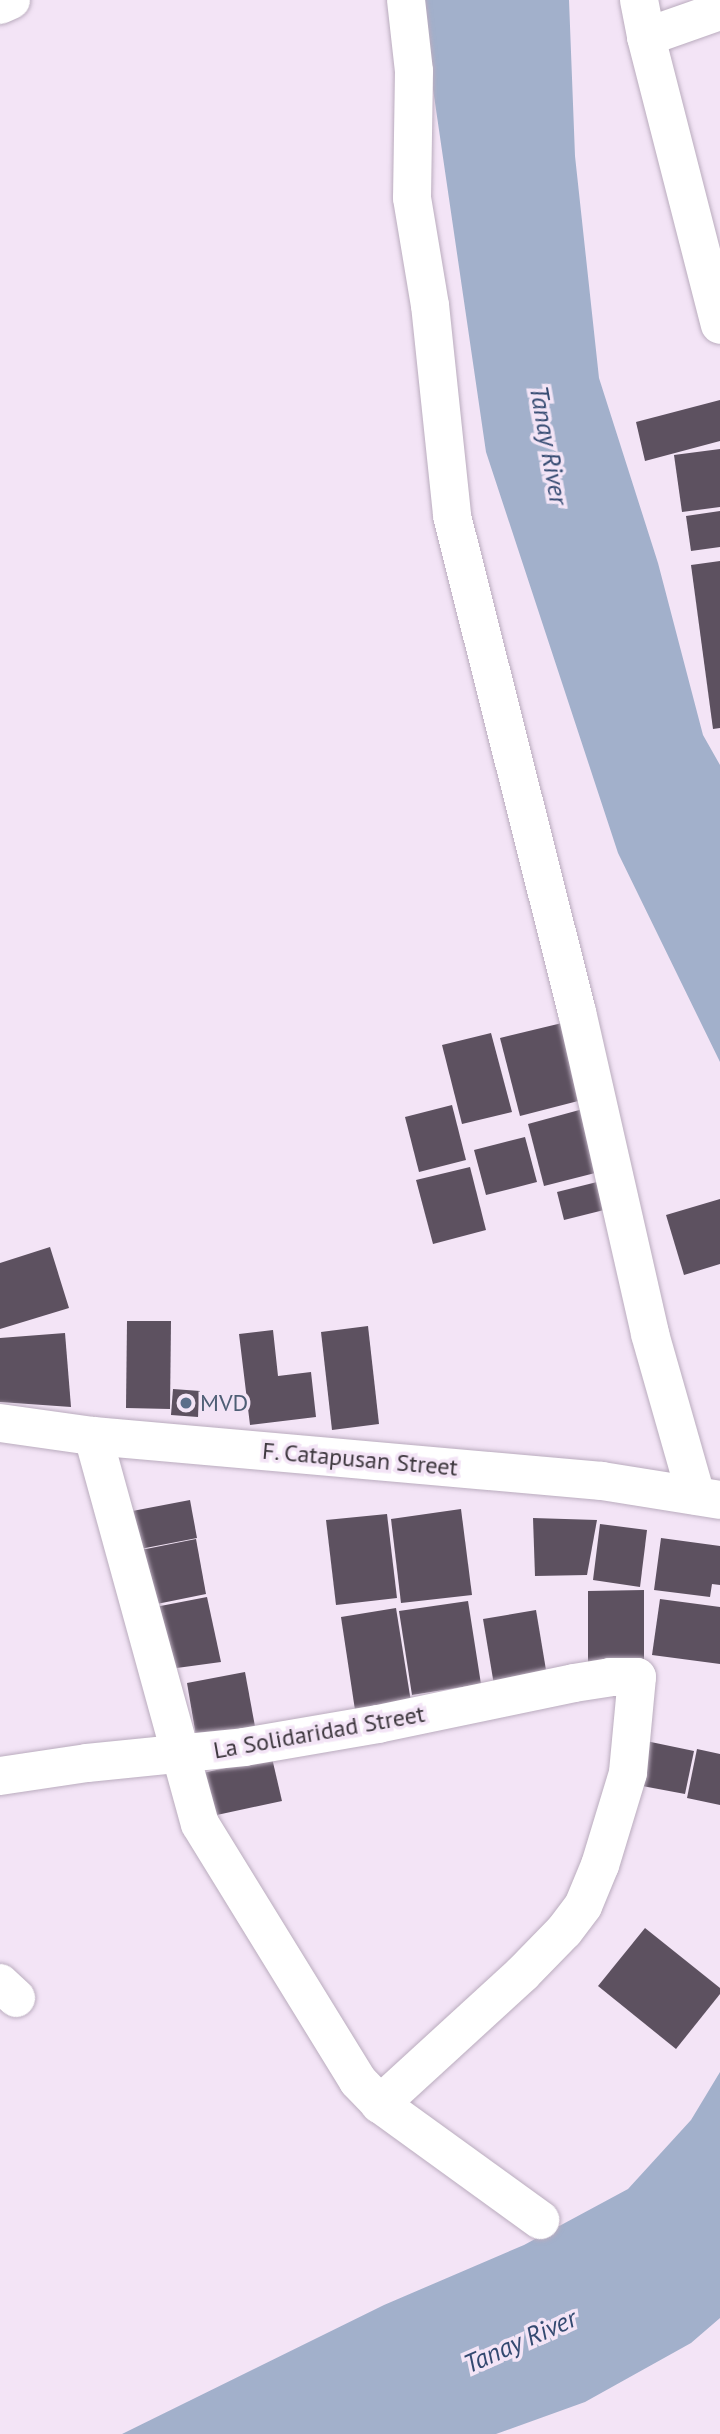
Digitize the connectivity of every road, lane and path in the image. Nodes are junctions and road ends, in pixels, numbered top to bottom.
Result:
1 (10, 0) edge
2 (406, 0) edge
3 (639, 0) edge
4 (0, 5) edge
5 (720, 11) edge
6 (646, 37) junction
7 (720, 325) edge
8 (0, 1423) edge
9 (93, 1436) junction
10 (708, 1498) edge
11 (182, 1754) junction
12 (0, 1776) edge
13 (380, 2104) junction
14 (540, 2220) dead end

1 - 4 street
2 - 10 street
3 - 6 street
5 - 6 street
6 - 7 street
8 - 9 street, F. Catapusan Street
9 - 10 street, F. Catapusan Street
9 - 11 street
11 - 12 street, La Solidaridad Street
11 - 13 street
11 - 13 street, La Solidaridad Street
13 - 14 street

